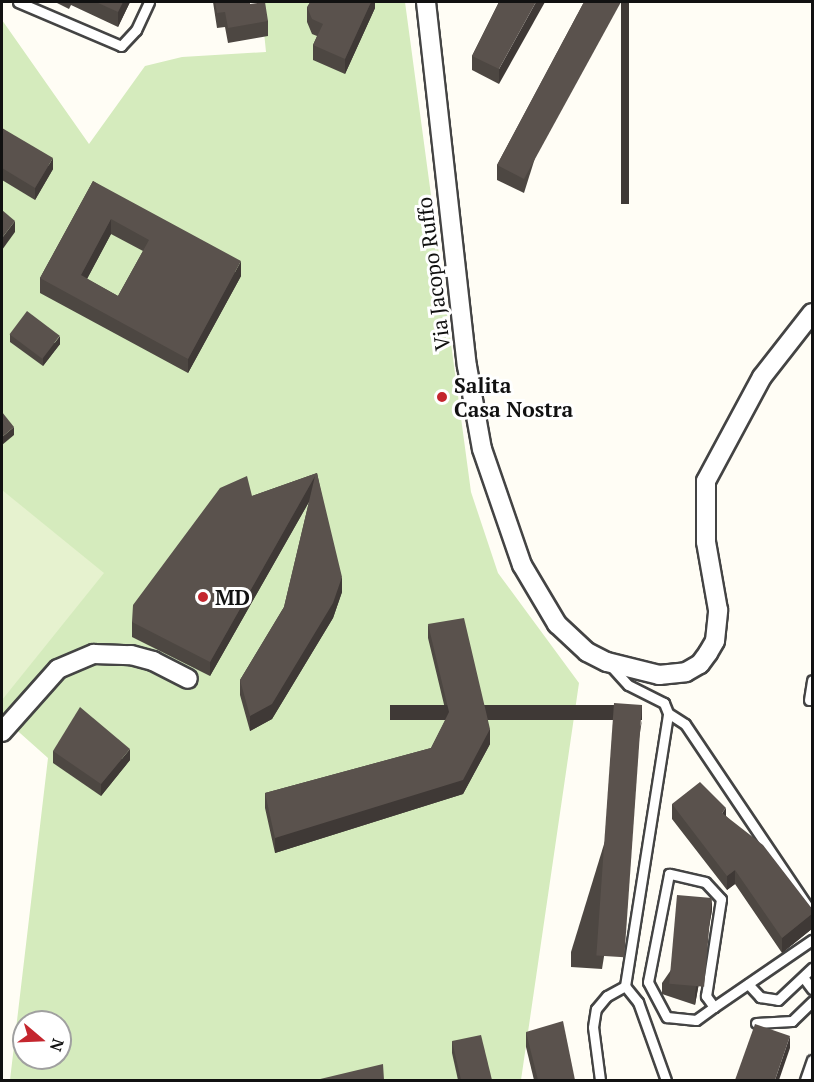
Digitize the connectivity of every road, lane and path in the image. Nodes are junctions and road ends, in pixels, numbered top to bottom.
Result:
1 (18, 2) edge
2 (149, 2) edge
3 (426, 2) edge
4 (813, 313) edge
5 (606, 662) junction
6 (188, 679) dead end
7 (813, 680) edge
8 (809, 700) dead end
9 (668, 713) junction
10 (2, 732) edge
11 (813, 913) edge
12 (813, 940) edge
13 (813, 968) edge
14 (803, 977) junction
15 (748, 984) junction
16 (625, 986) junction
17 (813, 990) edge
18 (813, 1002) edge
19 (714, 1007) junction
20 (756, 1023) edge
21 (813, 1060) edge
22 (600, 1080) edge
23 (666, 1080) edge
24 (805, 1080) edge

1 - 2 lane
3 - 5 street, Via Jacopo Ruffo
4 - 5 street, Via Jacopo Ruffo
5 - 9 lane
6 - 10 street
7 - 8 lane
9 - 11 lane
9 - 16 lane
12 - 15 lane
13 - 14 lane
14 - 15 lane
14 - 17 lane
15 - 19 lane
16 - 22 lane
16 - 23 lane
18 - 20 lane
19 - 19 lane
21 - 24 lane

